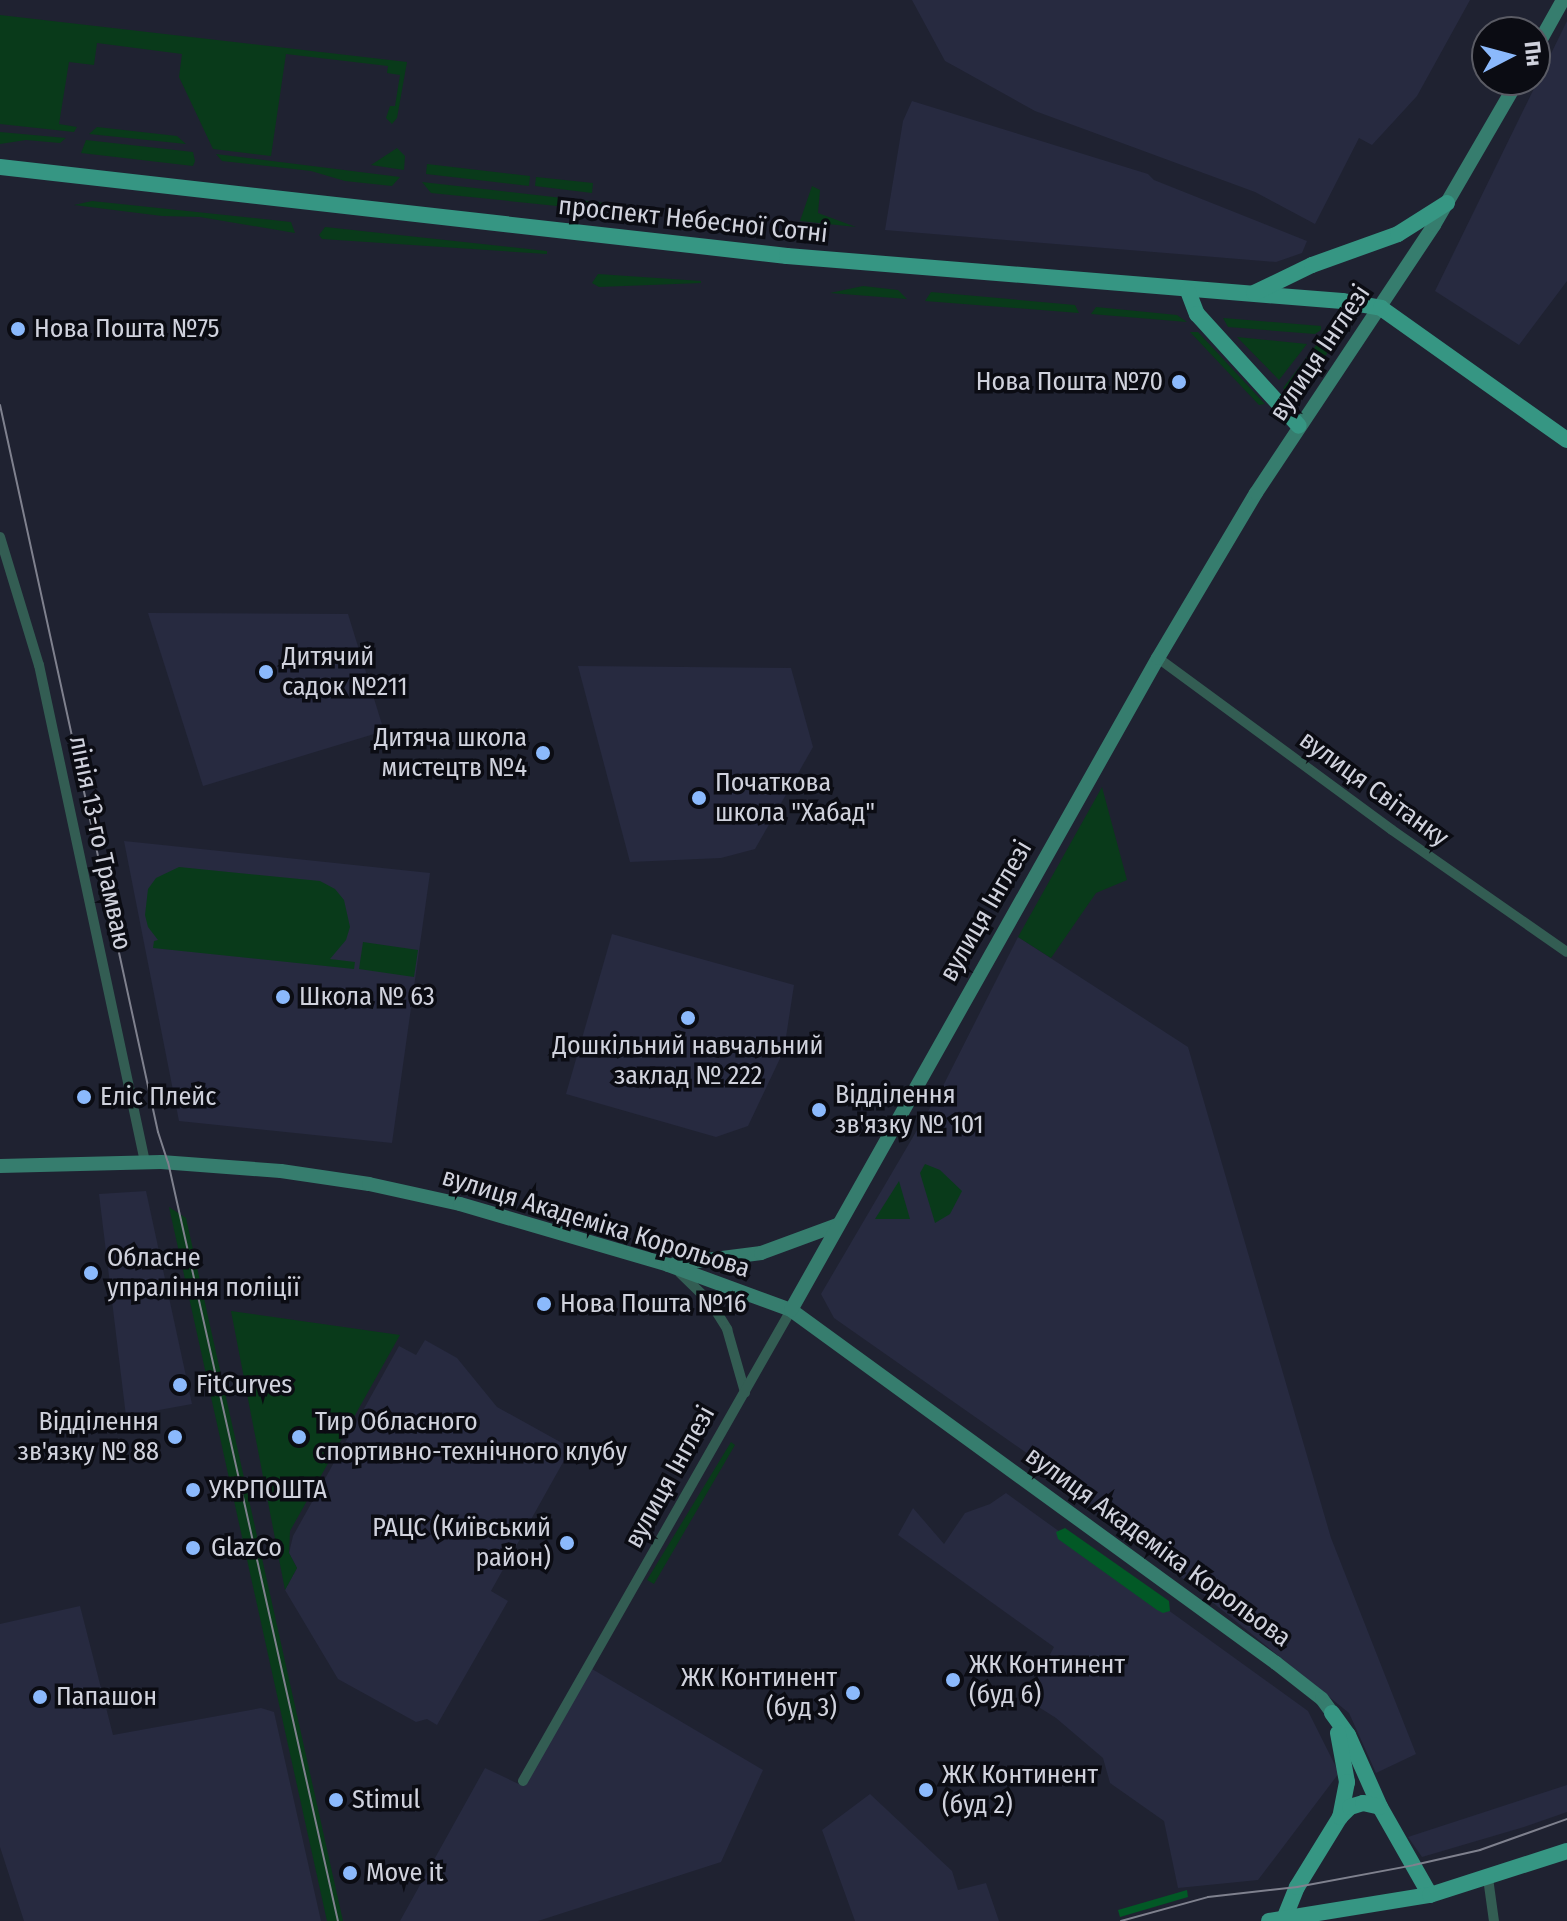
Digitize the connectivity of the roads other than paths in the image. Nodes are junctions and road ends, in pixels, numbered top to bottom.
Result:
1 (1563, 0) edge
2 (1551, 21) edge
3 (1509, 96) edge
4 (0, 167) edge
5 (1447, 203) junction
6 (1188, 291) junction
7 (1250, 295) junction
8 (1381, 308) junction
9 (1299, 426) junction
10 (1567, 440) edge
11 (0, 537) edge
12 (1158, 658) junction
13 (1567, 952) edge
14 (145, 1162) junction
15 (0, 1166) edge
16 (837, 1225) junction
17 (668, 1265) junction
18 (791, 1310) junction
19 (745, 1392) junction
20 (1332, 1713) junction
21 (523, 1781) dead end
22 (1380, 1807) junction
23 (1340, 1817) junction
24 (1567, 1851) edge
25 (1488, 1878) junction
26 (1430, 1895) junction
27 (1279, 1920) edge
28 (1494, 1921) edge

1 - 2 main road
3 - 5 main road, вулиця Інглезі
4 - 6 main road, проспект Небесної Сотні
5 - 7 main road
5 - 8 main road, вулиця Інглезі
6 - 7 main road, проспект Небесної Сотні
6 - 9 main road
7 - 8 main road, проспект Небесної Сотні
8 - 9 main road, вулиця Інглезі
8 - 10 main road
9 - 12 main road, вулиця Інглезі
11 - 14 street, лінія 13-го Трамваю
12 - 13 street, вулиця Світанку
12 - 16 main road, вулиця Інглезі
14 - 15 main road, вулиця Академіка Корольова
14 - 17 main road, вулиця Академіка Корольова
16 - 17 main road
16 - 18 main road, вулиця Інглезі
17 - 18 main road, вулиця Академіка Корольова
17 - 19 street
18 - 19 street, вулиця Інглезі
18 - 20 main road, вулиця Академіка Корольова
19 - 21 street, вулиця Інглезі
20 - 22 main road
20 - 23 main road
22 - 23 main road
22 - 26 main road
23 - 27 main road
24 - 25 main road
25 - 26 main road
25 - 28 street
26 - 27 main road

